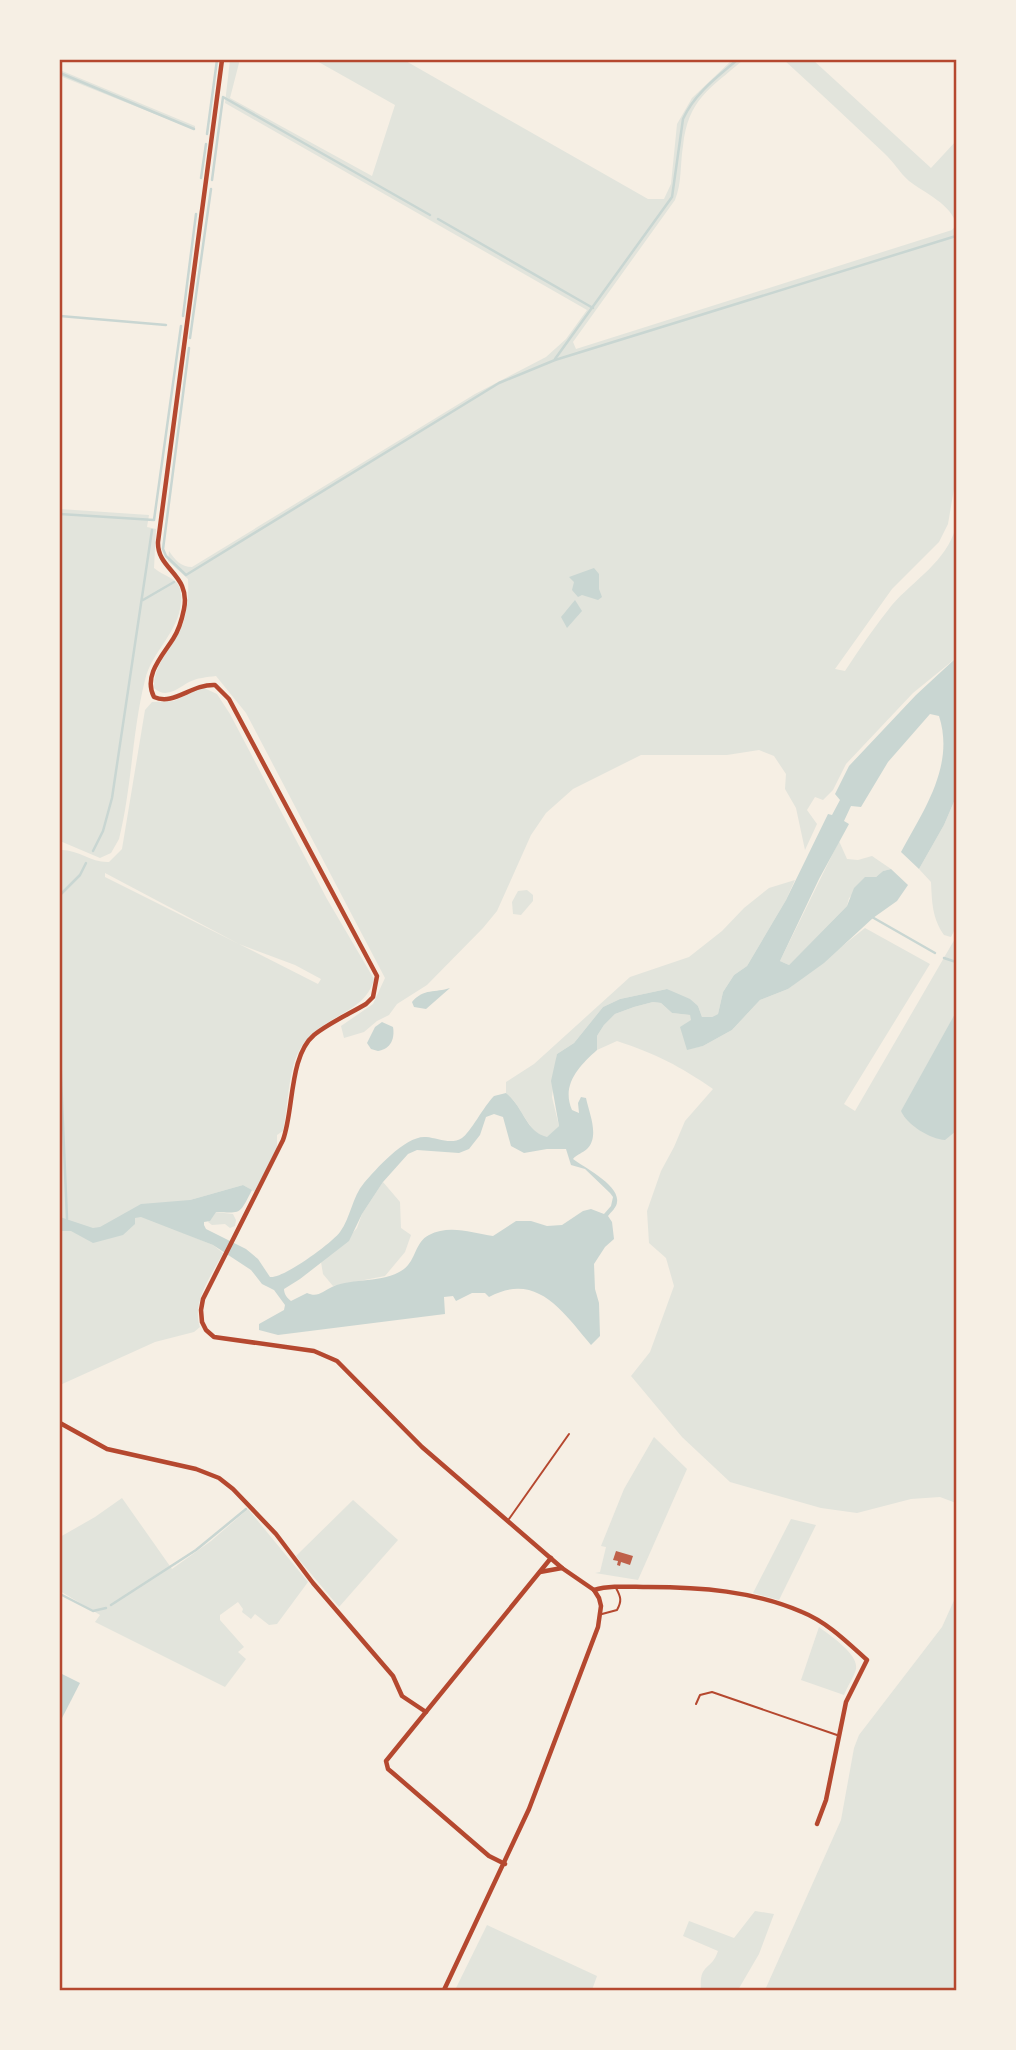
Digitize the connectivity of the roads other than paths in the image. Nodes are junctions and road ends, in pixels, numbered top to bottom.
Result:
1 (222, 60) edge
2 (60, 1423) edge
3 (569, 1434) dead end
4 (508, 1521) junction
5 (551, 1558) junction
6 (562, 1568) junction
7 (539, 1572) junction
8 (615, 1587) junction
9 (594, 1590) junction
10 (601, 1614) junction
11 (696, 1704) dead end
12 (426, 1712) junction
13 (838, 1735) junction
14 (817, 1824) dead end
15 (505, 1864) junction
16 (444, 1990) edge

1 - 4 street
2 - 12 street
3 - 4 lane
4 - 5 street
5 - 6 street
5 - 7 street
6 - 7 street
6 - 9 street
7 - 12 street
8 - 9 street
8 - 10 lane
8 - 13 street
9 - 10 street
10 - 15 street
11 - 13 lane
12 - 15 street
13 - 14 street
15 - 16 street

